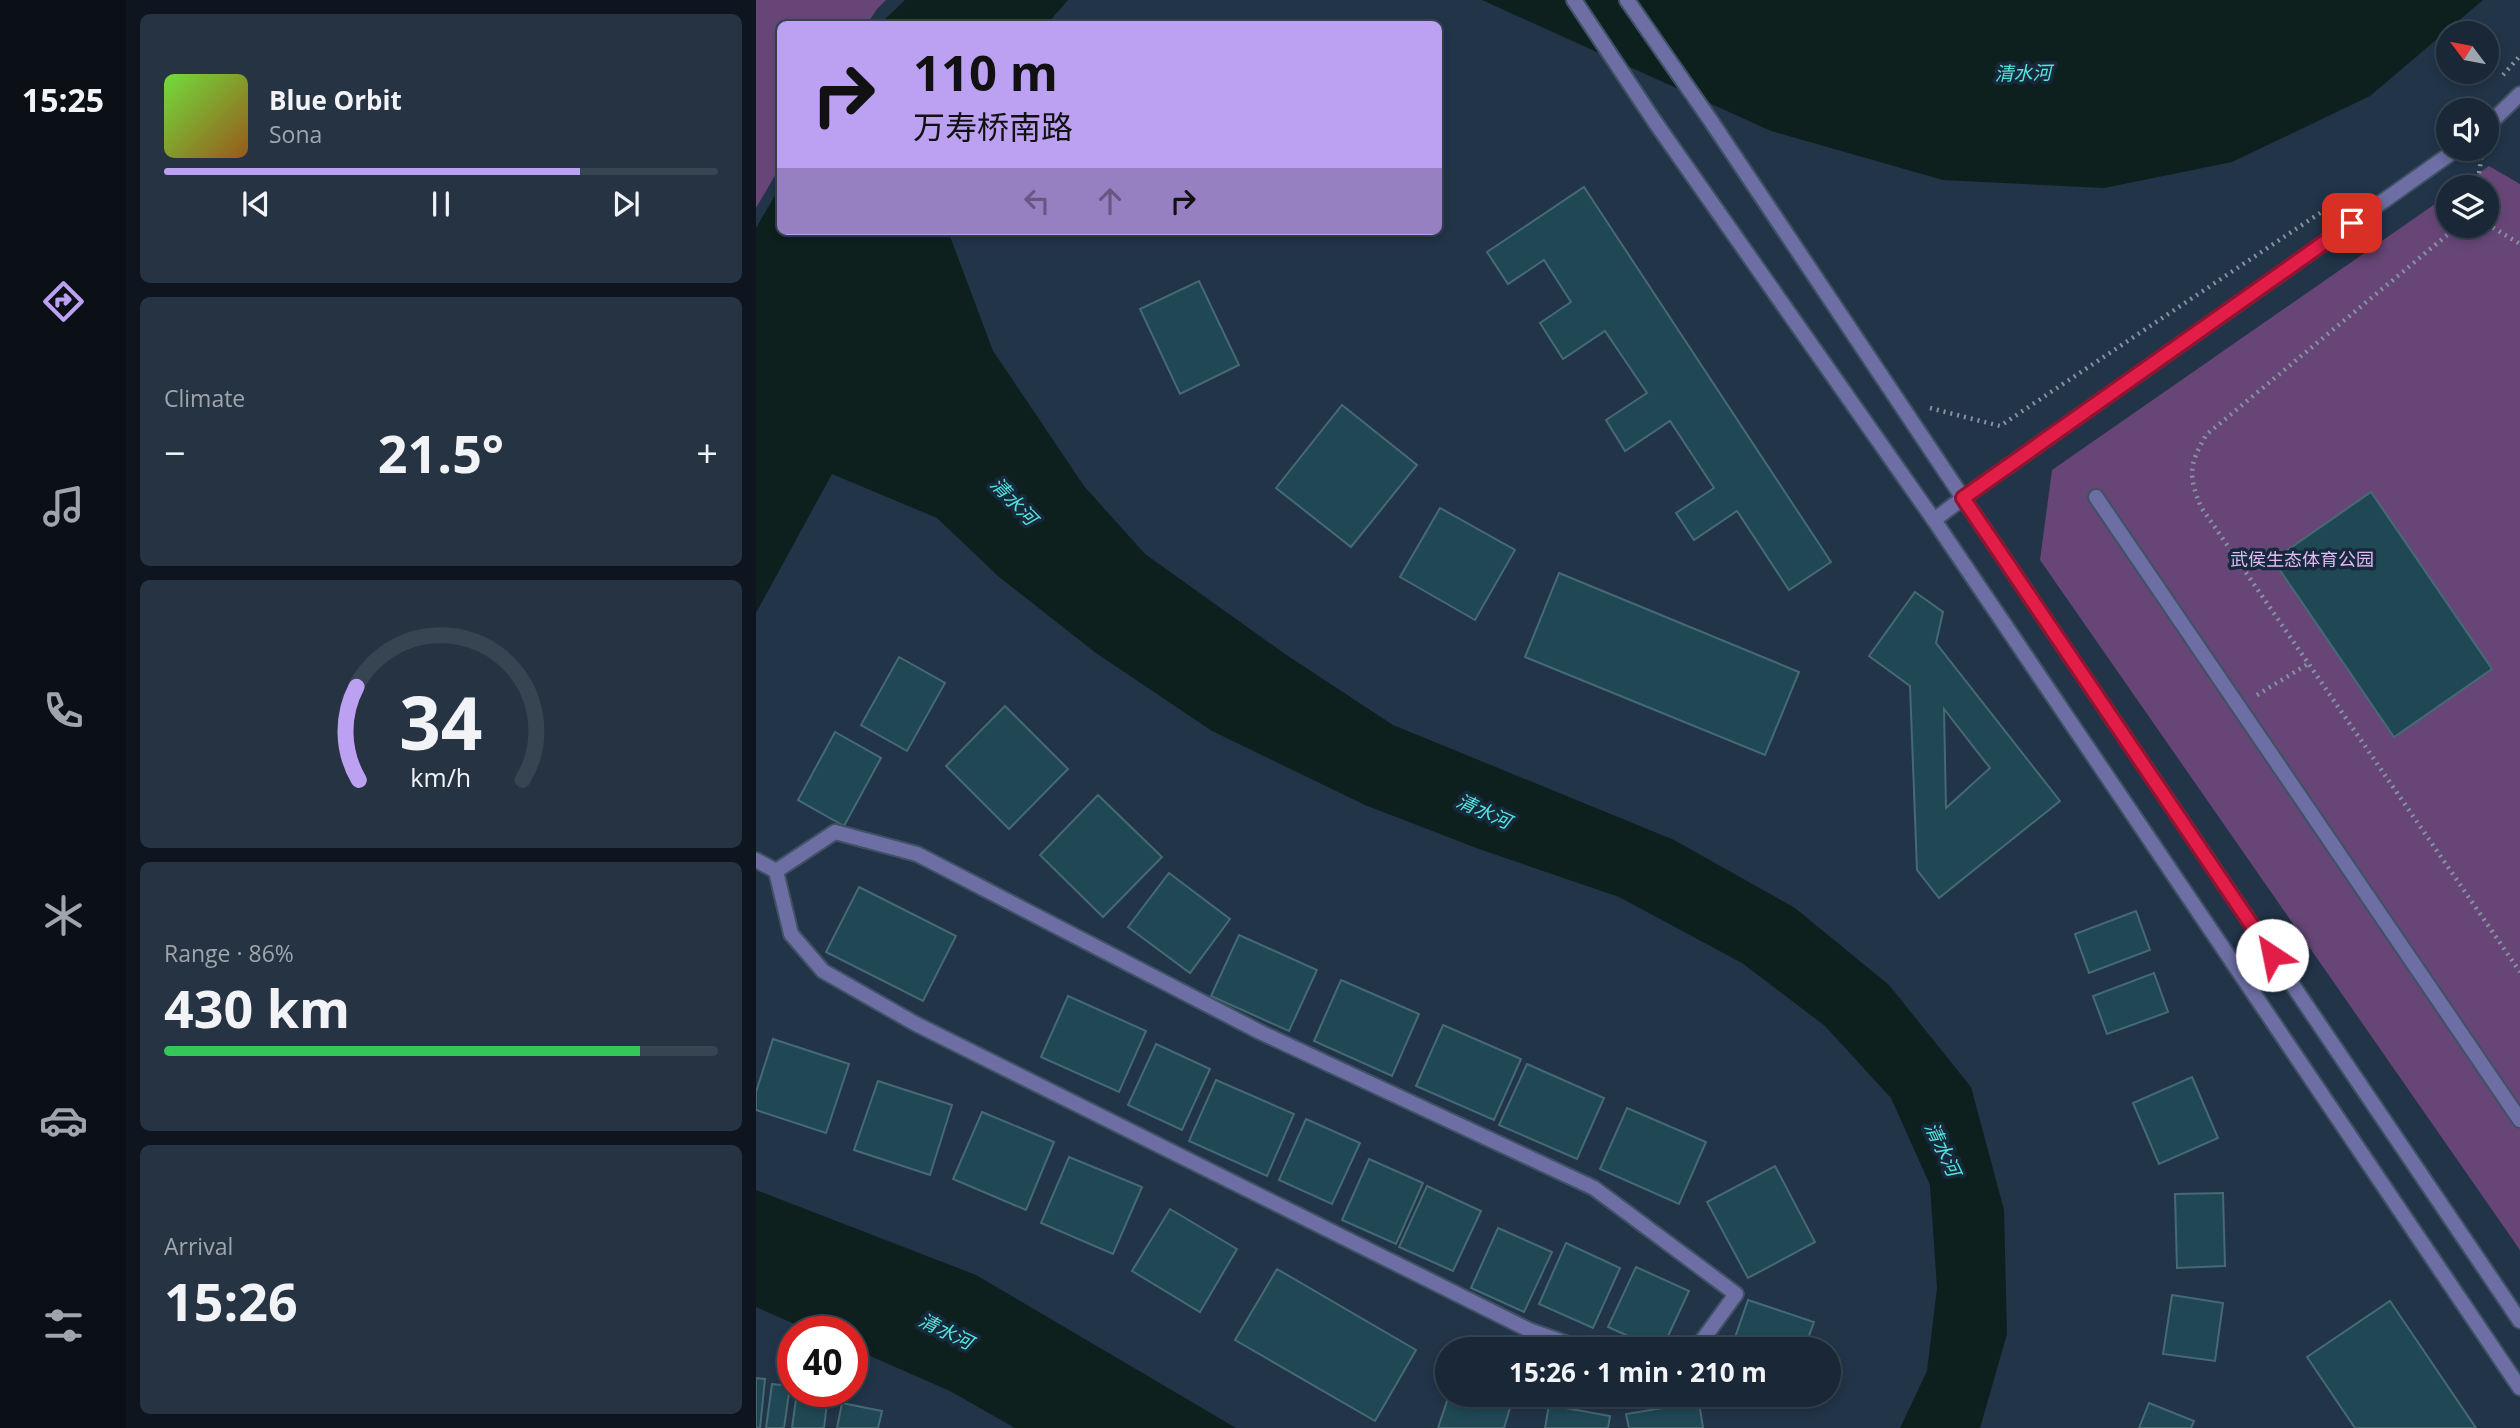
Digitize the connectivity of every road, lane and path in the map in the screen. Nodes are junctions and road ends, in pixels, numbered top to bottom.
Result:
1 (1574, 0) edge
2 (1627, 0) edge
3 (2520, 94) edge
4 (2499, 114) edge
5 (2440, 161) edge
6 (2335, 204) dead end
7 (2499, 231) edge
8 (2444, 238) edge
9 (2520, 244) edge
10 (1929, 408) dead end
11 (2096, 497) dead end
12 (1963, 498) junction
13 (1934, 520) junction
14 (2308, 664) junction
15 (2238, 706) junction
16 (756, 860) edge
17 (776, 871) junction
18 (2520, 972) edge
19 (2520, 1120) edge
20 (2520, 1321) edge
21 (1549, 1337) edge
22 (1705, 1337) edge
23 (2520, 1388) edge

1 - 13 street
2 - 12 street
3 - 4 street
5 - 12 street
6 - 10 path
7 - 9 path
8 - 14 path
11 - 15 street
12 - 13 street
12 - 20 street
13 - 23 street
14 - 15 path
14 - 18 path
15 - 19 street
16 - 17 street
17 - 21 street
17 - 22 street

